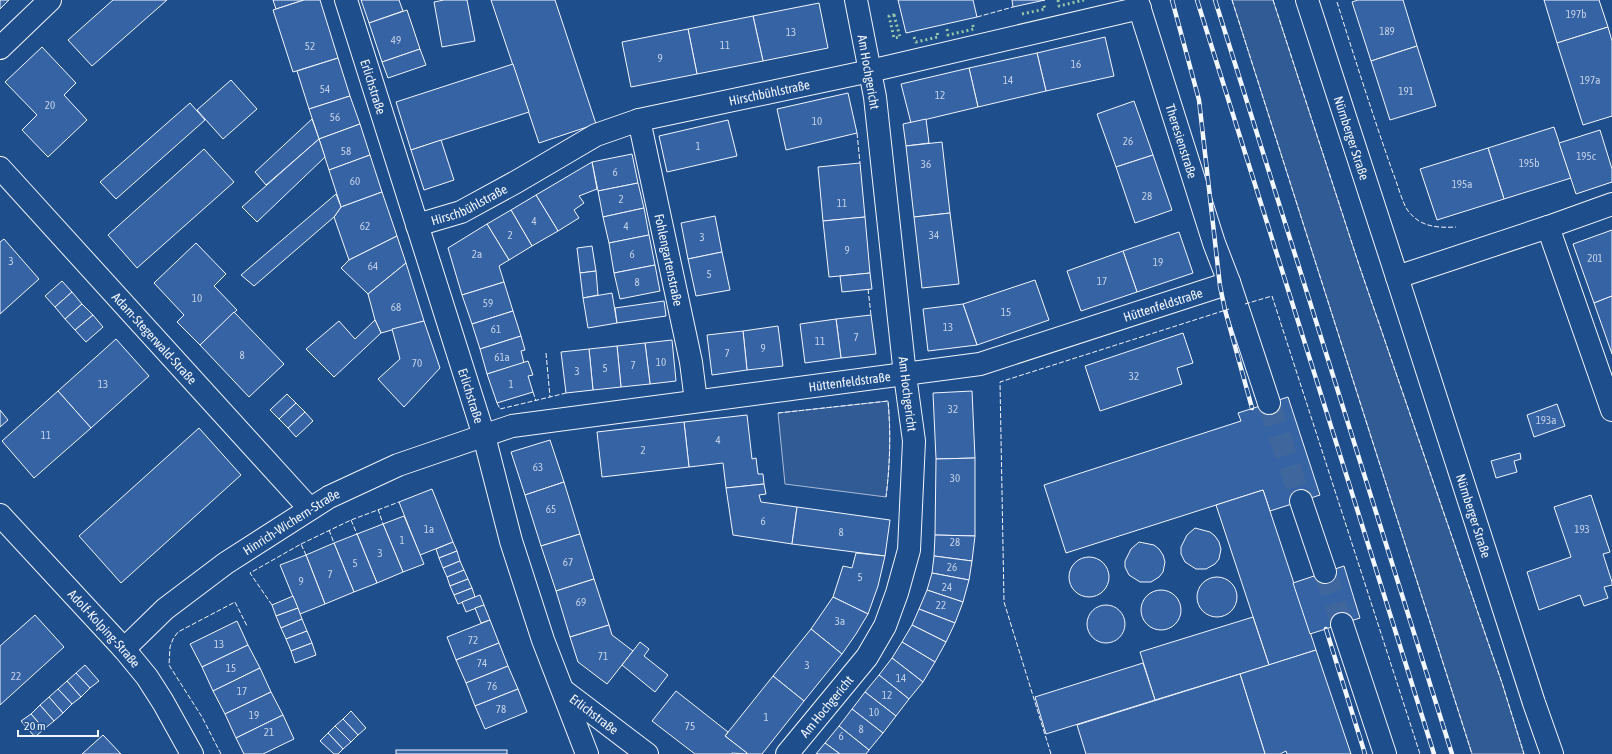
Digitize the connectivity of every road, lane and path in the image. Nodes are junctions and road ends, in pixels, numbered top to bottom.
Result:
1 (50, 0) edge
2 (346, 0) edge
3 (856, 0) edge
4 (1307, 0) edge
5 (1138, 4) edge
6 (0, 48) edge
7 (870, 71) junction
8 (639, 120) junction
9 (0, 168) edge
10 (1611, 205) edge
11 (417, 225) junction
12 (1548, 227) junction
13 (1398, 277) junction
14 (1229, 282) junction
15 (905, 375) junction
16 (696, 401) junction
17 (1269, 403) tunnel mouth
18 (1612, 410) edge
19 (484, 436) junction
20 (1302, 501) tunnel mouth
21 (310, 509) junction
22 (0, 515) edge
23 (1325, 572) tunnel mouth
24 (1342, 624) tunnel mouth
25 (124, 650) junction
26 (564, 691) junction
27 (192, 754) edge
28 (587, 754) edge
29 (647, 754) edge
30 (787, 754) edge
31 (1385, 754) edge
32 (1552, 754) edge

1 - 6 street
2 - 11 street, Erlichstraße
3 - 7 street, Am Hochgericht
4 - 13 street, Nürnberger Straße
5 - 7 street, Hirschbühlstraße
5 - 14 street, Theresienstraße
7 - 8 street, Hirschbühlstraße
7 - 15 street, Am Hochgericht
8 - 11 street, Hirschbühlstraße
8 - 16 street, Fohlengartenstraße
9 - 21 street, Adam-Stegerwald-Straße
10 - 12 street
11 - 19 street, Erlichstraße
12 - 13 street
12 - 18 street
13 - 32 street, Nürnberger Straße
14 - 15 street, Hüttenfeldstraße
14 - 17 street, Theresienstraße
15 - 16 street, Hüttenfeldstraße
15 - 30 street, Am Hochgericht
16 - 19 street, Hüttenfeldstraße
19 - 21 street, Hinrich-Wichern-Straße
19 - 26 street, Erlichstraße
20 - 23 street
21 - 25 street, Hinrich-Wichern-Straße
22 - 25 street, Adolf-Kolping-Straße
24 - 31 street
25 - 27 street, Adolf-Kolping-Straße
26 - 28 street
26 - 29 street, Erlichstraße

